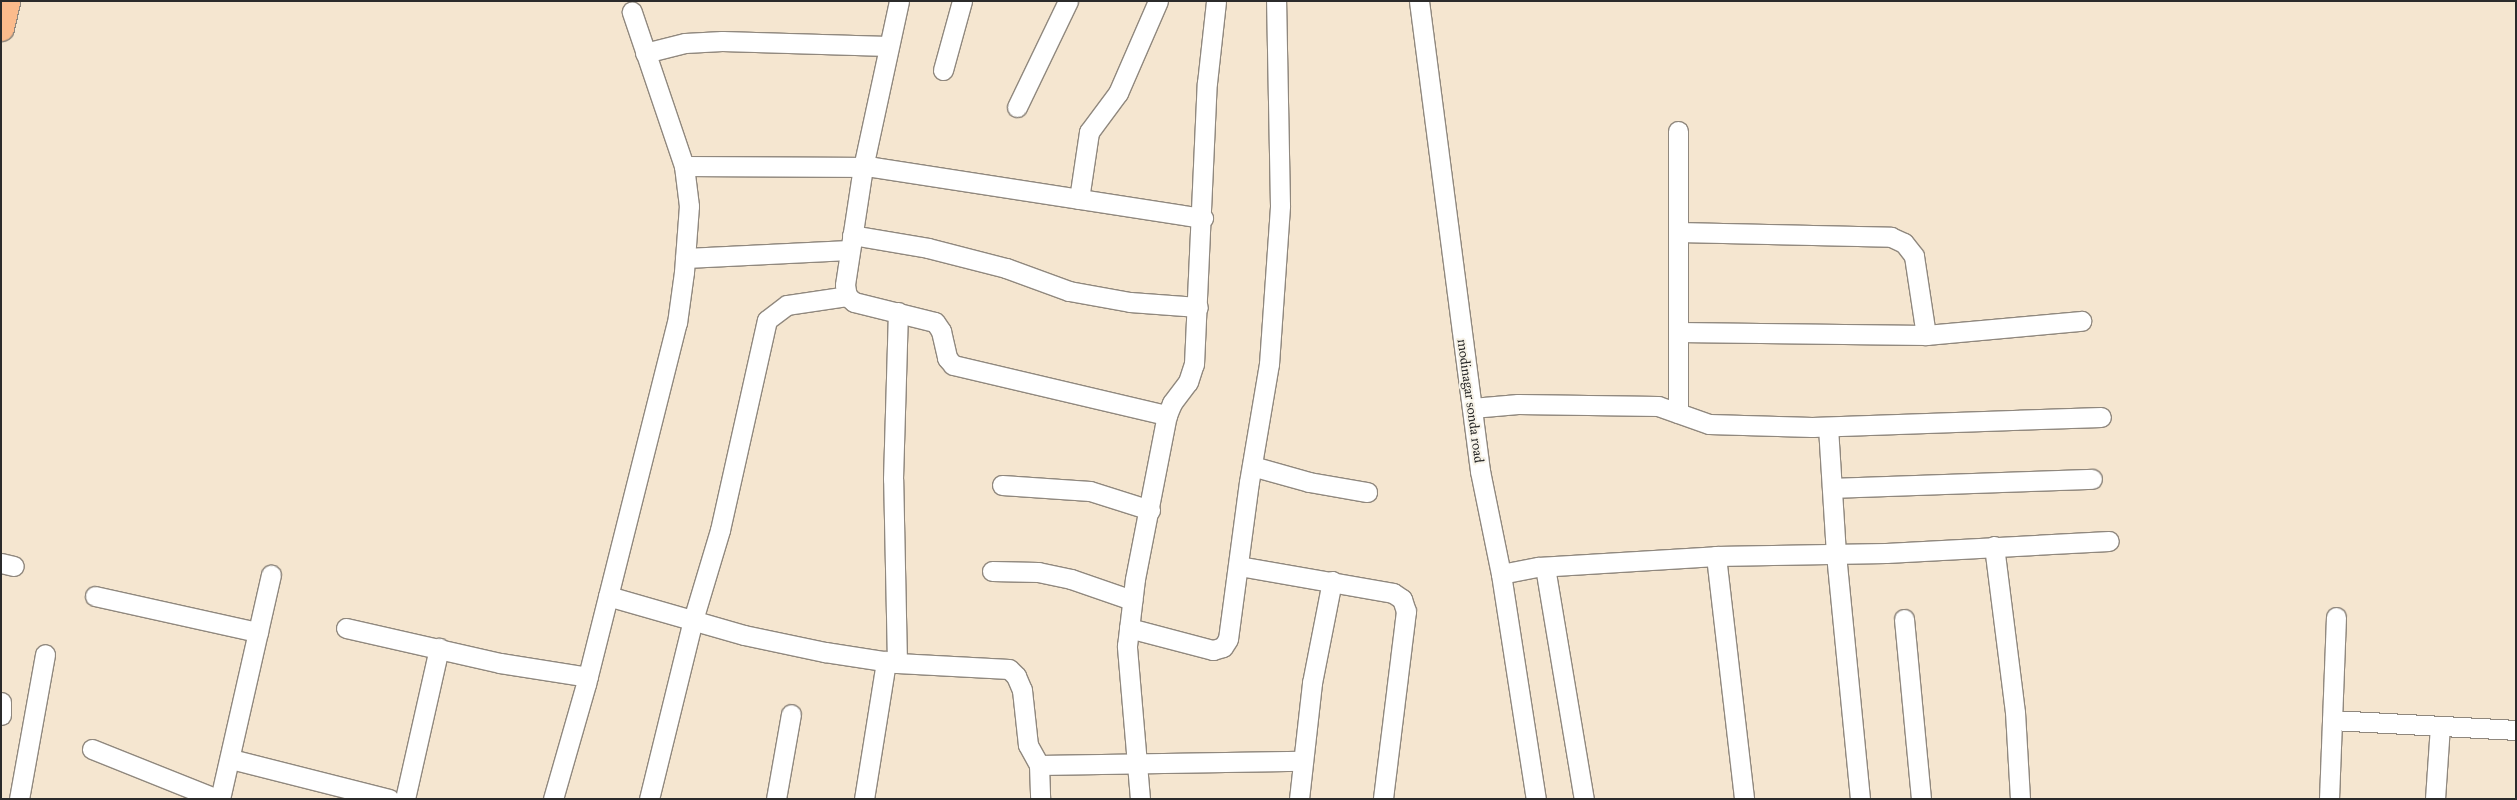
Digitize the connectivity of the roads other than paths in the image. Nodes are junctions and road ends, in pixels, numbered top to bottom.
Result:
1 (7, 1) edge
2 (899, 1) edge
3 (962, 1) edge
4 (1068, 1) edge
5 (1158, 1) edge
6 (1216, 1) edge
7 (1276, 1) edge
8 (1419, 1) edge
9 (632, 12) dead end
10 (1, 28) edge
11 (888, 46) junction
12 (644, 53) junction
13 (943, 70) dead end
14 (1017, 107) dead end
15 (1678, 131) dead end
16 (684, 166) junction
17 (862, 167) junction
18 (1078, 200) junction
19 (1203, 218) junction
20 (1678, 232) junction
21 (851, 242) junction
22 (685, 258) junction
23 (847, 296) junction
24 (1198, 307) junction
25 (898, 312) junction
26 (2081, 321) dead end
27 (1678, 332) junction
28 (1926, 334) junction
29 (1479, 407) junction
30 (1678, 414) junction
31 (1167, 415) junction
32 (2101, 417) dead end
33 (1828, 427) junction
34 (1252, 466) junction
35 (2092, 479) dead end
36 (1002, 485) dead end
37 (1832, 488) junction
38 (1367, 492) dead end
39 (1150, 510) junction
40 (2109, 541) dead end
41 (1994, 546) junction
42 (1836, 554) junction
43 (1716, 556) junction
44 (1239, 566) junction
45 (1541, 567) junction
46 (992, 571) dead end
47 (1505, 573) junction
48 (271, 575) dead end
49 (1332, 582) junction
50 (95, 596) dead end
51 (608, 596) junction
52 (1132, 600) junction
53 (2336, 617) dead end
54 (1904, 619) dead end
55 (693, 620) junction
56 (346, 628) dead end
57 (1129, 628) junction
58 (258, 632) junction
59 (439, 648) junction
60 (45, 654) dead end
61 (891, 662) junction
62 (588, 677) junction
63 (1, 702) edge
64 (791, 714) dead end
65 (1, 715) edge
66 (2332, 720) junction
67 (2440, 726) junction
68 (2516, 730) edge
69 (92, 749) dead end
70 (230, 759) junction
71 (1303, 761) junction
72 (1136, 764) junction
73 (1039, 765) junction
74 (19, 799) edge
75 (218, 799) edge
76 (389, 799) edge
77 (405, 799) edge
78 (553, 799) edge
79 (649, 799) edge
80 (776, 799) edge
81 (864, 799) edge
82 (1040, 799) edge
83 (1140, 799) edge
84 (1299, 799) edge
85 (1383, 799) edge
86 (1536, 799) edge
87 (1584, 799) edge
88 (1744, 799) edge
89 (1860, 799) edge
90 (1922, 799) edge
91 (2020, 799) edge
92 (2329, 799) edge
93 (2435, 799) edge

1 - 10 highway
2 - 11 street
3 - 13 street
4 - 14 street
5 - 18 street
6 - 19 street
7 - 34 street
8 - 29 street, modinagar sonda road
9 - 12 street
11 - 12 street
11 - 17 street
12 - 16 street
15 - 20 street
16 - 17 street
16 - 22 street
17 - 18 street
17 - 21 street
18 - 19 street
19 - 24 street
20 - 27 street
20 - 28 street
21 - 22 street
21 - 23 street
21 - 24 street
22 - 51 street
23 - 25 street
23 - 55 street
24 - 31 street
25 - 31 street
25 - 61 street
26 - 28 street
27 - 28 street
27 - 30 street
29 - 30 street
29 - 47 street, modinagar sonda road
30 - 33 street
31 - 39 street
32 - 33 street
33 - 37 street
34 - 38 street
34 - 44 street
35 - 37 street
36 - 39 street
37 - 42 street
39 - 52 street
40 - 41 street
41 - 42 street
41 - 91 street
42 - 43 street
42 - 89 street
43 - 45 street
43 - 88 street
44 - 49 street
44 - 57 street
45 - 47 street
45 - 87 street
46 - 52 street
47 - 86 street, modinagar sonda road
48 - 58 street
49 - 71 street
49 - 85 street
50 - 58 street
51 - 55 street
51 - 62 street
52 - 57 street
53 - 66 street
54 - 90 street
55 - 61 street
55 - 79 street
56 - 59 street
57 - 72 street
58 - 70 street
59 - 62 street
59 - 77 street
60 - 74 street
61 - 73 street
61 - 81 street
62 - 78 street
63 - 65 street
64 - 80 street
66 - 67 street
66 - 92 street
67 - 68 street
67 - 93 street
69 - 75 street
70 - 75 street
70 - 76 street
71 - 72 street
71 - 84 street
72 - 73 street
72 - 83 street
73 - 82 street

